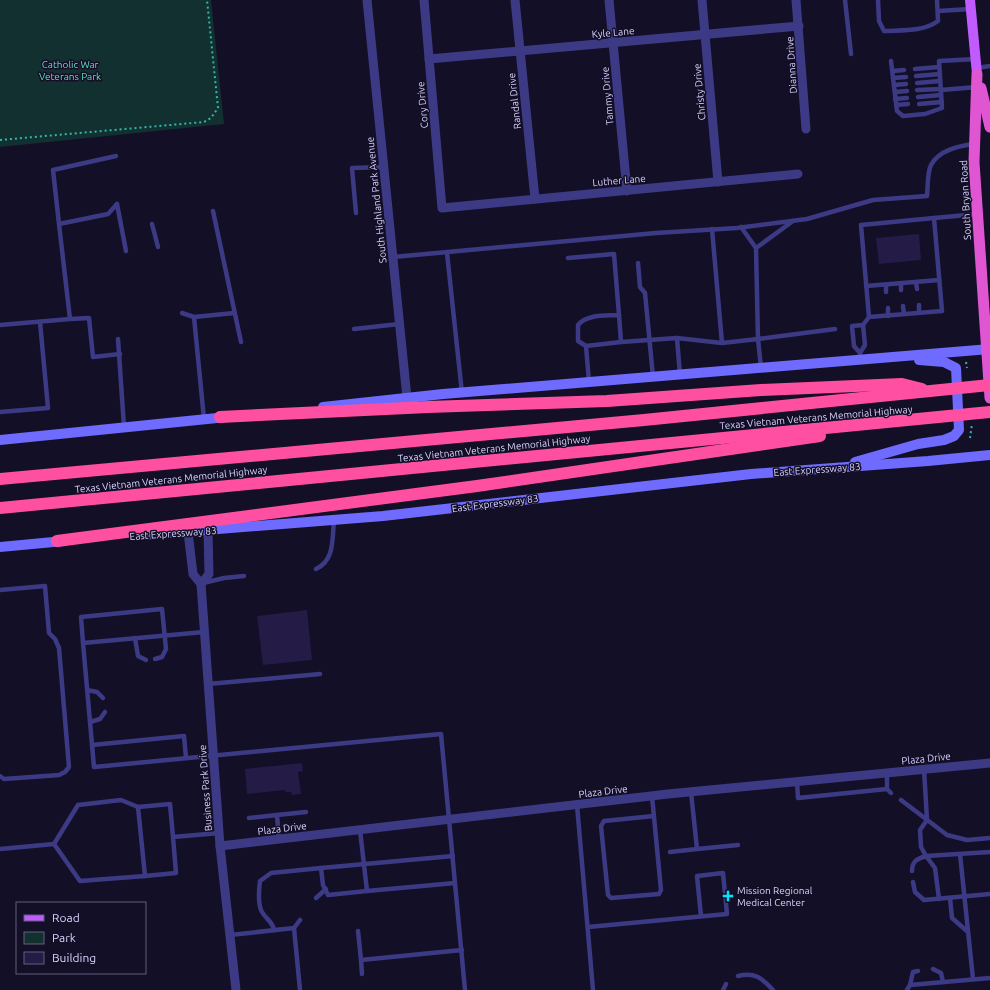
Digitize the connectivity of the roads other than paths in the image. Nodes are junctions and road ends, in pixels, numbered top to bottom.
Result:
1 (367, 0) edge
2 (424, 0) edge
3 (515, 0) edge
4 (609, 0) edge
5 (702, 0) edge
6 (796, 0) edge
7 (845, 0) edge
8 (878, 0) edge
9 (937, 0) edge
10 (971, 4) edge
11 (938, 11) junction
12 (799, 26) junction
13 (705, 35) junction
14 (613, 43) junction
15 (520, 51) junction
16 (851, 54) dead end
17 (429, 59) junction
18 (891, 61) dead end
19 (990, 66) edge
20 (939, 67) junction
21 (977, 67) junction
22 (915, 69) dead end
23 (904, 70) dead end
24 (893, 71) junction
25 (940, 74) junction
26 (916, 76) dead end
27 (906, 77) dead end
28 (893, 78) junction
29 (940, 81) junction
30 (917, 83) dead end
31 (906, 84) dead end
32 (894, 85) junction
33 (977, 87) junction
34 (917, 90) dead end
35 (907, 91) dead end
36 (941, 91) junction
37 (895, 92) junction
38 (918, 97) dead end
39 (907, 98) dead end
40 (895, 99) junction
41 (942, 102) junction
42 (908, 104) dead end
43 (918, 104) dead end
44 (896, 105) junction
45 (990, 127) edge
46 (806, 129) dead end
47 (976, 144) junction
48 (116, 156) dead end
49 (383, 167) junction
50 (798, 174) dead end
51 (718, 182) junction
52 (627, 191) junction
53 (535, 199) junction
54 (442, 208) joint
55 (213, 211) dead end
56 (356, 213) dead end
57 (978, 214) junction
58 (934, 218) junction
59 (794, 221) junction
60 (59, 224) junction
61 (152, 224) dead end
62 (741, 227) junction
63 (712, 229) junction
64 (980, 245) junction
65 (158, 247) dead end
66 (756, 248) junction
67 (126, 251) dead end
68 (447, 253) junction
69 (392, 257) junction
70 (568, 258) dead end
71 (638, 263) dead end
72 (939, 280) junction
73 (916, 282) junction
74 (990, 282) edge
75 (901, 283) junction
76 (886, 284) junction
77 (866, 286) junction
78 (917, 289) dead end
79 (902, 290) dead end
80 (886, 292) dead end
81 (919, 305) dead end
82 (903, 306) dead end
83 (888, 308) dead end
84 (182, 313) dead end
85 (234, 313) junction
86 (919, 313) junction
87 (904, 314) junction
88 (619, 315) junction
89 (888, 316) junction
90 (194, 317) junction
91 (869, 317) junction
92 (70, 319) junction
93 (40, 322) junction
94 (399, 324) junction
95 (0, 325) edge
96 (863, 325) junction
97 (354, 329) dead end
98 (835, 329) dead end
99 (118, 338) dead end
100 (677, 338) junction
101 (758, 339) junction
102 (650, 341) junction
103 (241, 342) dead end
104 (621, 342) junction
105 (722, 343) junction
106 (586, 346) junction
107 (988, 349) edge
108 (120, 354) junction
109 (860, 356) junction
110 (885, 358) junction
111 (761, 368) junction
112 (680, 375) junction
113 (653, 377) junction
114 (589, 382) junction
115 (990, 385) edge
116 (937, 390) junction
117 (462, 393) junction
118 (407, 398) junction
119 (990, 398) edge
120 (0, 412) edge
121 (990, 412) edge
122 (220, 417) junction
123 (204, 419) junction
124 (904, 421) junction
125 (124, 427) junction
126 (0, 440) edge
127 (990, 455) edge
128 (836, 468) junction
129 (0, 479) edge
130 (0, 508) edge
131 (334, 520) junction
132 (208, 531) junction
133 (188, 532) junction
134 (57, 541) junction
135 (0, 547) edge
136 (316, 569) dead end
137 (244, 576) dead end
138 (201, 584) junction
139 (0, 590) edge
140 (204, 632) junction
141 (165, 636) junction
142 (135, 638) junction
143 (83, 643) junction
144 (155, 659) dead end
145 (146, 660) dead end
146 (320, 674) dead end
147 (208, 684) junction
148 (87, 690) junction
149 (103, 698) dead end
150 (105, 712) dead end
151 (90, 722) junction
152 (92, 745) junction
153 (214, 756) junction
154 (186, 758) junction
155 (990, 763) edge
156 (924, 769) junction
157 (887, 773) junction
158 (0, 776) edge
159 (797, 782) junction
160 (691, 792) junction
161 (652, 796) junction
162 (901, 800) dead end
163 (576, 805) junction
164 (138, 807) junction
165 (306, 812) dead end
166 (278, 815) junction
167 (654, 816) junction
168 (249, 818) dead end
169 (450, 820) junction
170 (927, 820) junction
171 (360, 830) junction
172 (219, 833) junction
173 (173, 837) junction
174 (990, 838) edge
175 (279, 840) junction
176 (54, 844) junction
177 (738, 845) dead end
178 (220, 846) junction
179 (0, 849) edge
180 (697, 850) junction
181 (670, 852) dead end
182 (990, 852) edge
183 (960, 854) junction
184 (453, 856) junction
185 (926, 856) junction
186 (364, 864) junction
187 (321, 868) junction
188 (912, 871) dead end
189 (145, 876) junction
190 (913, 882) dead end
191 (455, 883) junction
192 (326, 889) junction
193 (367, 890) junction
194 (990, 894) edge
195 (964, 896) junction
196 (316, 898) dead end
197 (950, 898) junction
198 (939, 899) junction
199 (701, 916) junction
200 (300, 920) dead end
201 (588, 927) junction
202 (294, 928) junction
203 (274, 930) junction
204 (358, 931) dead end
205 (968, 932) junction
206 (230, 935) junction
207 (462, 950) junction
208 (361, 960) junction
209 (933, 969) dead end
210 (918, 971) dead end
211 (362, 974) dead end
212 (738, 976) dead end
213 (990, 978) edge
214 (973, 979) junction
215 (943, 982) junction
216 (726, 984) dead end
217 (909, 988) edge
218 (236, 990) edge
219 (300, 990) edge
220 (466, 990) edge
221 (593, 990) edge
222 (723, 990) edge
223 (773, 990) edge

1 - 49 street, South Highland Park Avenue
2 - 17 street, Cory Drive
3 - 15 street, Randal Drive
4 - 14 street, Tammy Drive
5 - 13 street, Christy Drive
6 - 12 street, Dianna Drive
7 - 16 lane
8 - 11 lane
9 - 11 lane
10 - 11 lane
10 - 21 main road, South Bryan Road
12 - 13 street, Kyle Lane
12 - 46 street, Dianna Drive
13 - 14 street, Kyle Lane
13 - 51 street, Christy Drive
14 - 15 street, Kyle Lane
14 - 52 street, Tammy Drive
15 - 17 street, Kyle Lane
15 - 53 street, Randal Drive
17 - 54 street, Cory Drive
18 - 24 lane
19 - 21 lane
20 - 21 lane
20 - 22 lane
20 - 25 lane
21 - 33 highway, South Bryan Road
21 - 45 highway
23 - 24 lane
24 - 28 lane
25 - 26 lane
25 - 29 lane
27 - 28 lane
28 - 32 lane
29 - 30 lane
29 - 36 lane
31 - 32 lane
32 - 37 lane
33 - 36 lane
33 - 47 highway, South Bryan Road
34 - 36 lane
35 - 37 lane
36 - 38 lane
36 - 41 lane
37 - 40 lane
39 - 40 lane
40 - 44 lane
41 - 43 lane
41 - 44 lane
42 - 44 lane
47 - 57 highway, South Bryan Road
47 - 59 lane
48 - 60 lane
49 - 56 lane
49 - 69 street, South Highland Park Avenue
50 - 51 street, Luther Lane
51 - 52 street, Luther Lane
52 - 53 street, Luther Lane
53 - 54 street, Luther Lane
55 - 85 lane
57 - 58 lane
57 - 64 highway, South Bryan Road
58 - 72 lane
58 - 77 lane
59 - 62 lane
59 - 66 lane
60 - 67 lane
60 - 92 lane
61 - 65 lane
62 - 63 lane
62 - 66 lane
63 - 68 lane
63 - 105 lane
64 - 74 highway
64 - 107 highway, South Bryan Road
66 - 101 lane
68 - 69 lane
68 - 117 lane
69 - 94 street, South Highland Park Avenue
70 - 88 lane
71 - 102 lane
72 - 73 lane
72 - 86 lane
73 - 75 lane
73 - 78 lane
75 - 76 lane
75 - 79 lane
76 - 77 lane
76 - 80 lane
77 - 91 lane
81 - 86 lane
82 - 87 lane
83 - 89 lane
84 - 90 lane
85 - 90 lane
85 - 103 lane
86 - 87 lane
87 - 89 lane
88 - 104 lane
88 - 106 lane
89 - 91 lane
90 - 123 lane
91 - 96 lane
92 - 93 lane
92 - 108 lane
93 - 95 lane
93 - 120 lane
94 - 97 lane
94 - 118 street, South Highland Park Avenue
96 - 109 lane
96 - 109 lane
98 - 101 lane
99 - 108 lane
100 - 102 lane
100 - 105 lane
100 - 112 lane
101 - 105 lane
101 - 111 lane
102 - 104 lane
102 - 113 lane
104 - 106 lane
106 - 114 lane
107 - 110 main road
107 - 119 highway, South Bryan Road
108 - 125 lane
109 - 110 main road
109 - 111 main road
110 - 128 main road
111 - 112 main road
112 - 113 main road
113 - 114 main road
114 - 117 main road
115 - 116 highway, Texas Vietnam Veterans Memorial Highway
116 - 122 highway
116 - 129 highway, Texas Vietnam Veterans Memorial Highway
117 - 118 main road
118 - 122 main road
121 - 124 highway, Texas Vietnam Veterans Memorial Highway
122 - 123 main road
123 - 125 main road
124 - 130 highway, Texas Vietnam Veterans Memorial Highway
124 - 134 highway
125 - 126 main road
127 - 128 main road, East Expressway 83
128 - 131 main road, East Expressway 83
131 - 132 main road, East Expressway 83
131 - 136 lane
132 - 133 main road, East Expressway 83
132 - 138 street, Business Park Drive
133 - 134 main road, East Expressway 83
133 - 138 street, Business Park Drive
134 - 135 main road, East Expressway 83
137 - 138 lane
138 - 140 street, Business Park Drive
139 - 158 lane
140 - 141 lane
140 - 147 street, Business Park Drive
141 - 142 lane
141 - 143 lane
141 - 144 lane
142 - 143 lane
142 - 145 lane
143 - 148 lane
146 - 147 lane
147 - 153 street, Business Park Drive
148 - 149 lane
148 - 151 lane
150 - 151 lane
151 - 152 lane
152 - 154 lane
152 - 154 lane
153 - 154 lane
153 - 169 lane
153 - 172 street, Business Park Drive
155 - 156 street, Plaza Drive
156 - 157 street, Plaza Drive
156 - 170 lane
157 - 159 street, Plaza Drive
157 - 159 lane
159 - 160 street, Plaza Drive
160 - 161 street, Plaza Drive
160 - 180 lane
161 - 163 street, Plaza Drive
161 - 167 lane
162 - 170 lane
163 - 169 street, Plaza Drive
163 - 201 lane
164 - 173 lane
164 - 176 lane
164 - 189 lane
165 - 166 lane
166 - 168 lane
166 - 175 lane
167 - 167 lane
169 - 171 street, Plaza Drive
169 - 184 lane
170 - 174 lane
170 - 185 lane
171 - 175 street, Plaza Drive
171 - 186 lane
172 - 173 lane
172 - 178 street, Business Park Drive
173 - 189 lane
175 - 178 street, Plaza Drive
176 - 179 lane
176 - 189 lane
177 - 180 lane
178 - 206 street, Business Park Drive
180 - 181 lane
182 - 183 lane
183 - 185 lane
183 - 195 lane
184 - 186 lane
184 - 191 lane
185 - 188 lane
185 - 198 lane
186 - 187 lane
186 - 193 lane
187 - 192 lane
187 - 203 lane
190 - 198 lane
191 - 193 lane
191 - 207 lane
192 - 193 lane
192 - 196 lane
194 - 195 lane
195 - 197 lane
195 - 205 lane
197 - 198 lane
197 - 205 lane
199 - 199 lane
199 - 201 lane
200 - 202 lane
201 - 221 lane
202 - 203 lane
202 - 219 lane
203 - 206 lane
204 - 208 lane
205 - 214 lane
206 - 218 street, Business Park Drive
207 - 208 lane
207 - 220 lane
208 - 211 lane
209 - 215 lane
210 - 217 lane
212 - 223 lane
213 - 214 lane
214 - 215 lane
215 - 217 lane
216 - 222 lane

